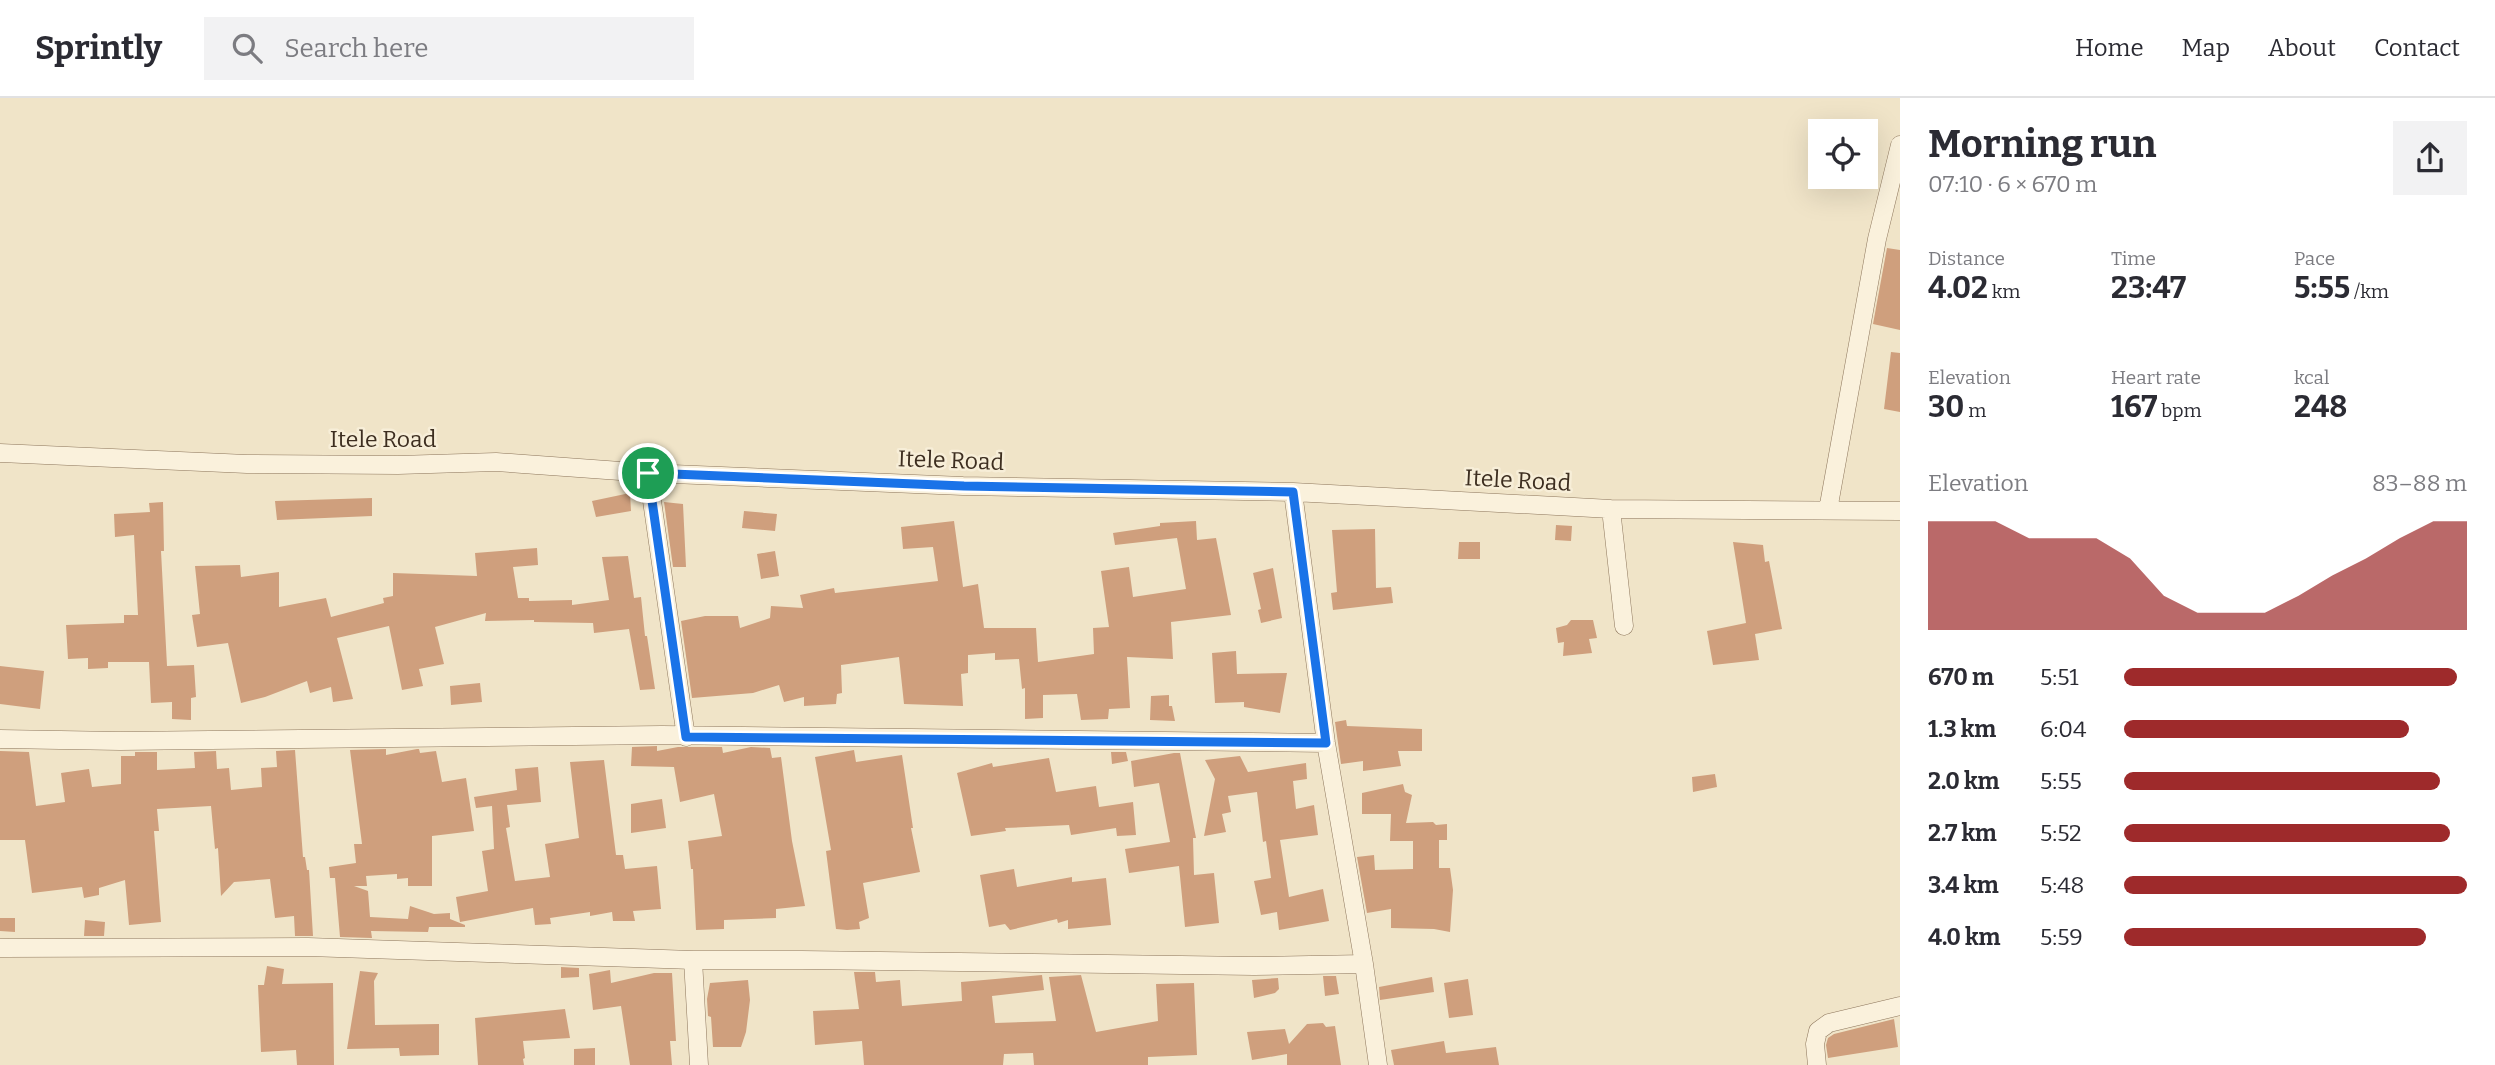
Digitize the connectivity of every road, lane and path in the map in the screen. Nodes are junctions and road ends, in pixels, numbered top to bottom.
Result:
1 (1900, 145) edge
2 (0, 453) edge
3 (648, 473) junction
4 (1293, 492) junction
5 (1611, 509) junction
6 (1828, 510) junction
7 (1900, 511) edge
8 (1624, 626) dead end
9 (686, 737) junction
10 (0, 739) edge
11 (1326, 743) junction
12 (0, 948) edge
13 (694, 960) junction
14 (1364, 964) junction
15 (1900, 1006) edge
16 (699, 1065) edge
17 (1378, 1065) edge
18 (1817, 1065) edge

1 - 6 street
2 - 3 street, Itele Road
3 - 4 street, Itele Road
3 - 9 street
4 - 5 street, Itele Road
4 - 11 street
5 - 6 street, Itele Road
5 - 8 street
6 - 7 street, Itele Road
9 - 10 street
9 - 11 street
11 - 14 street
12 - 13 street
13 - 14 street
13 - 16 street
14 - 17 street
15 - 18 street

